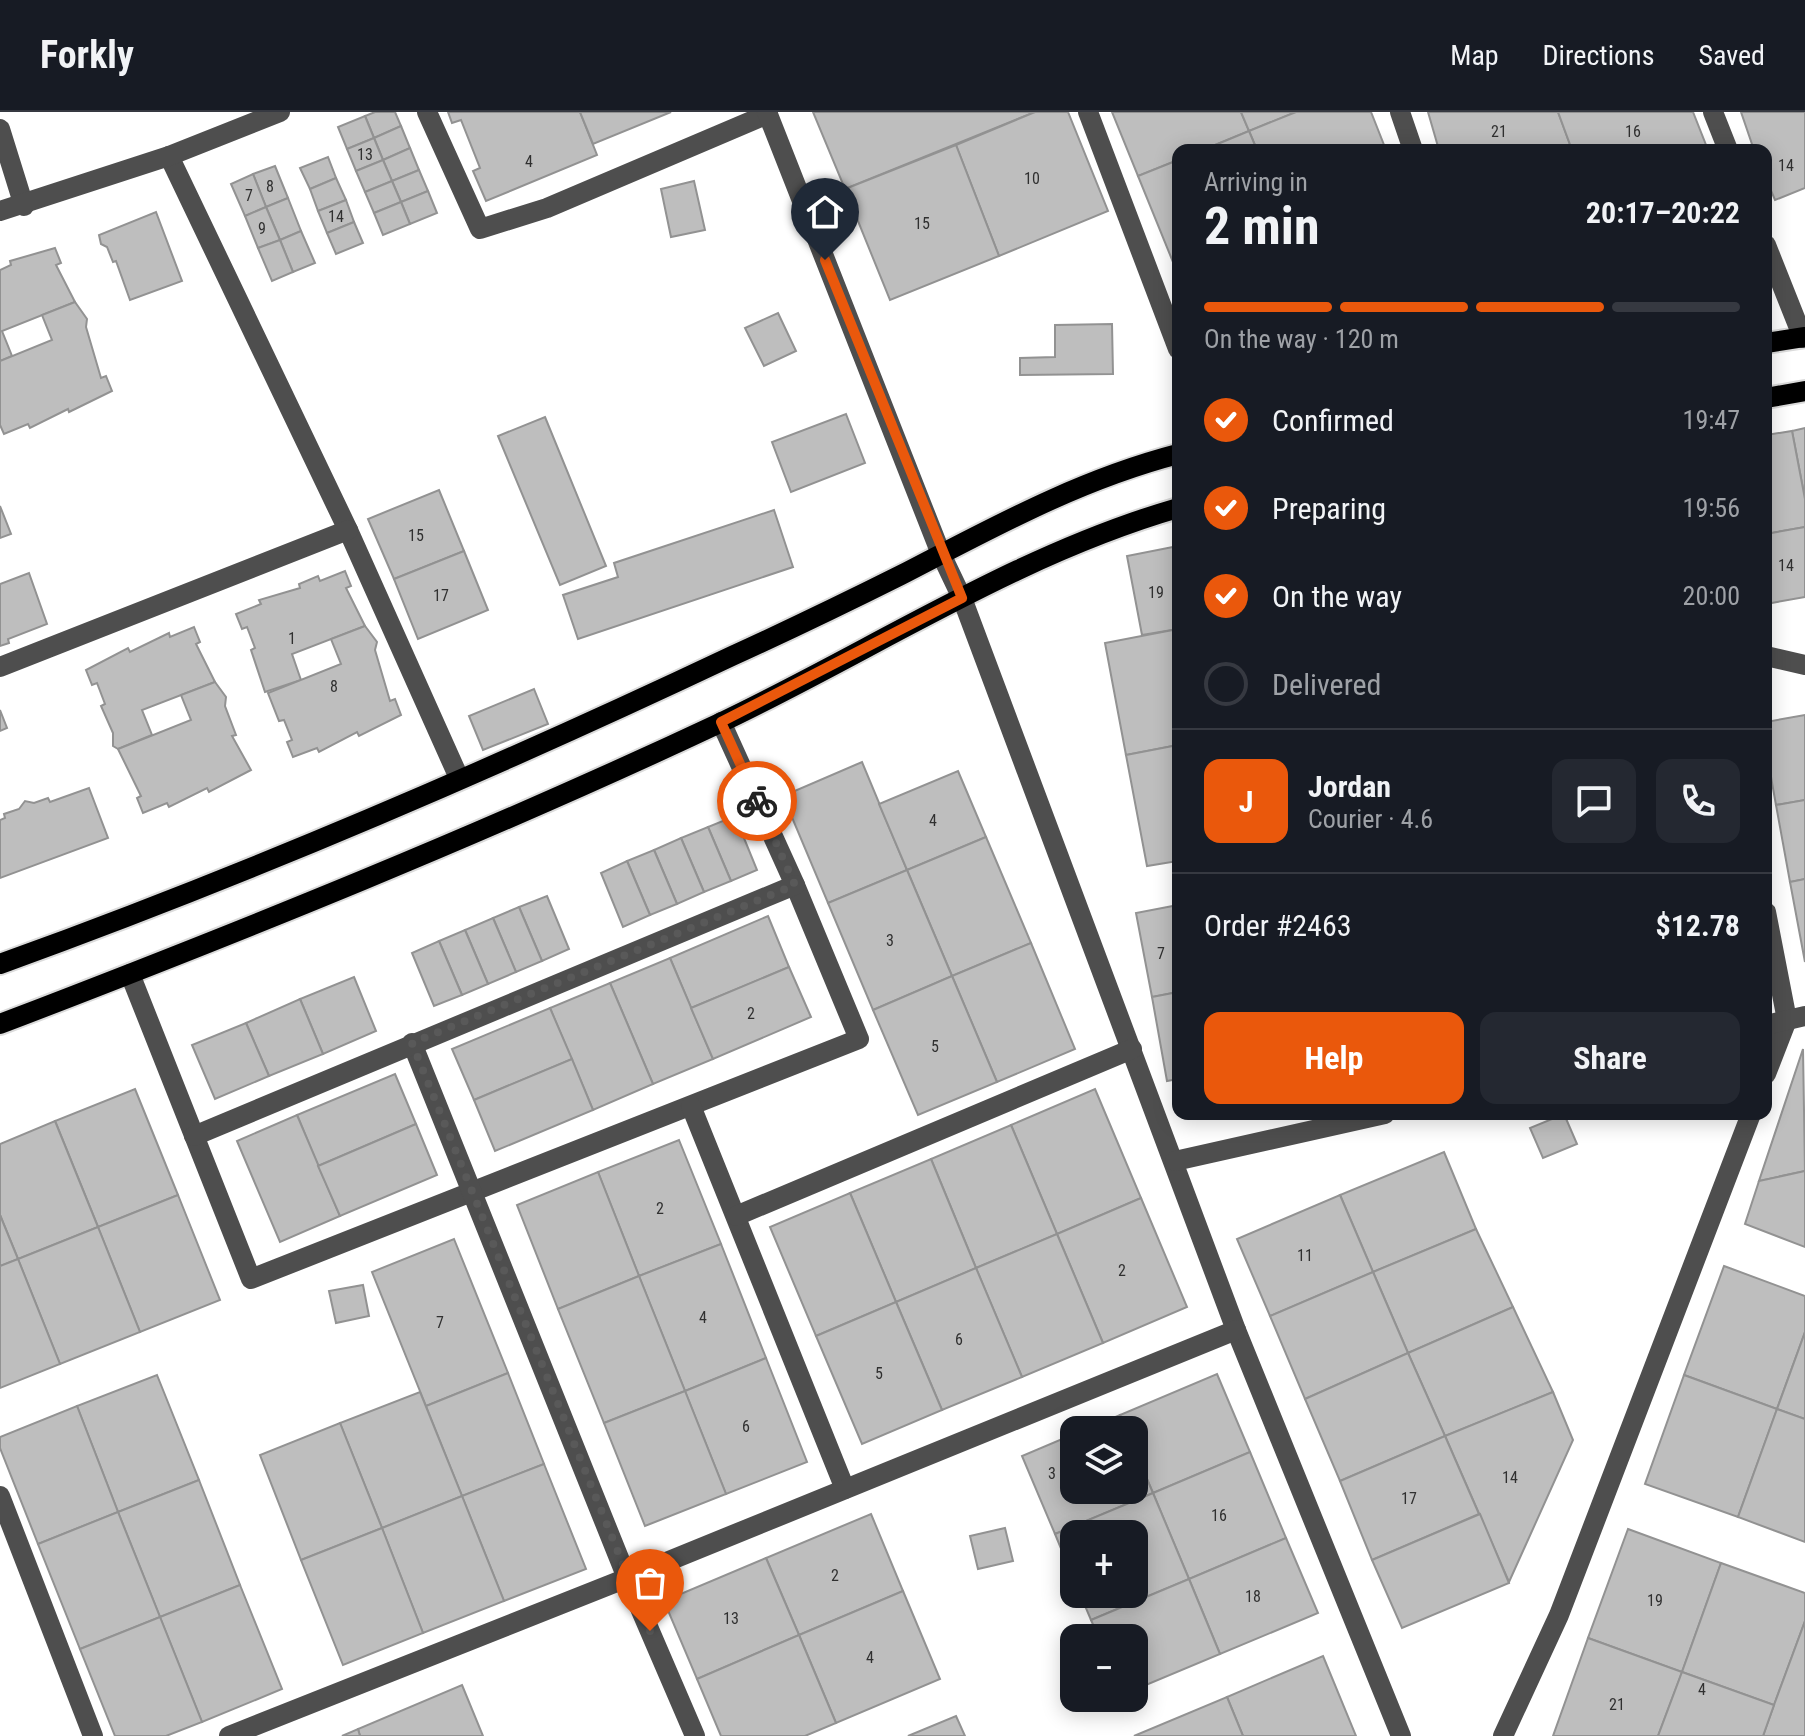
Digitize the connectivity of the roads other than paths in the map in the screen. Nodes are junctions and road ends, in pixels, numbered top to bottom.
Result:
1 (280, 112) edge
2 (427, 112) edge
3 (1088, 112) edge
4 (1400, 112) edge
5 (1713, 112) edge
6 (768, 113) edge
7 (0, 129) edge
8 (1411, 144) edge
9 (1726, 144) edge
10 (169, 156) junction
11 (24, 206) junction
12 (0, 211) edge
13 (1772, 260) edge
14 (1172, 333) edge
15 (1804, 338) edge
16 (1772, 342) edge
17 (1805, 391) edge
18 (1772, 397) edge
19 (1172, 456) edge
20 (1172, 510) edge
21 (348, 530) junction
22 (941, 554) junction
23 (962, 598) junction
24 (1772, 657) edge
25 (1805, 665) edge
26 (0, 667) edge
27 (721, 722) junction
28 (459, 778) junction
29 (795, 885) junction
30 (1772, 933) edge
31 (0, 964) edge
32 (130, 974) junction
33 (1796, 1018) edge
34 (0, 1024) edge
35 (1772, 1024) edge
36 (412, 1043) junction
37 (1132, 1049) junction
38 (1772, 1063) edge
39 (691, 1106) junction
40 (1358, 1120) edge
41 (1749, 1120) edge
42 (194, 1136) junction
43 (1175, 1161) junction
44 (473, 1191) junction
45 (736, 1216) junction
46 (1236, 1330) junction
47 (845, 1489) junction
48 (0, 1496) edge
49 (627, 1578) junction
50 (93, 1736) edge
51 (229, 1736) edge
52 (695, 1736) edge
53 (1401, 1736) edge
54 (1503, 1736) edge

1 - 10 street
2 - 6 street
3 - 14 street
4 - 8 street
5 - 9 street
6 - 22 street
7 - 11 street
10 - 11 street
10 - 21 street
11 - 12 street
13 - 15 street
15 - 16 main road
17 - 18 main road
19 - 22 main road
20 - 23 main road
21 - 26 street
21 - 28 street
22 - 23 street
22 - 28 main road
23 - 27 main road
23 - 37 street
24 - 25 street
27 - 29 street
27 - 32 main road
28 - 31 main road
29 - 36 street
29 - 39 street
30 - 33 street
32 - 34 main road
32 - 42 street
33 - 35 street
33 - 38 street
36 - 42 street
36 - 44 street
37 - 43 street
37 - 45 street
39 - 44 street
39 - 45 street
40 - 43 street
41 - 54 street
42 - 44 street
43 - 46 street
44 - 49 street
45 - 47 street
46 - 47 street
46 - 53 street
47 - 49 street
48 - 50 street
49 - 51 street
49 - 52 street

